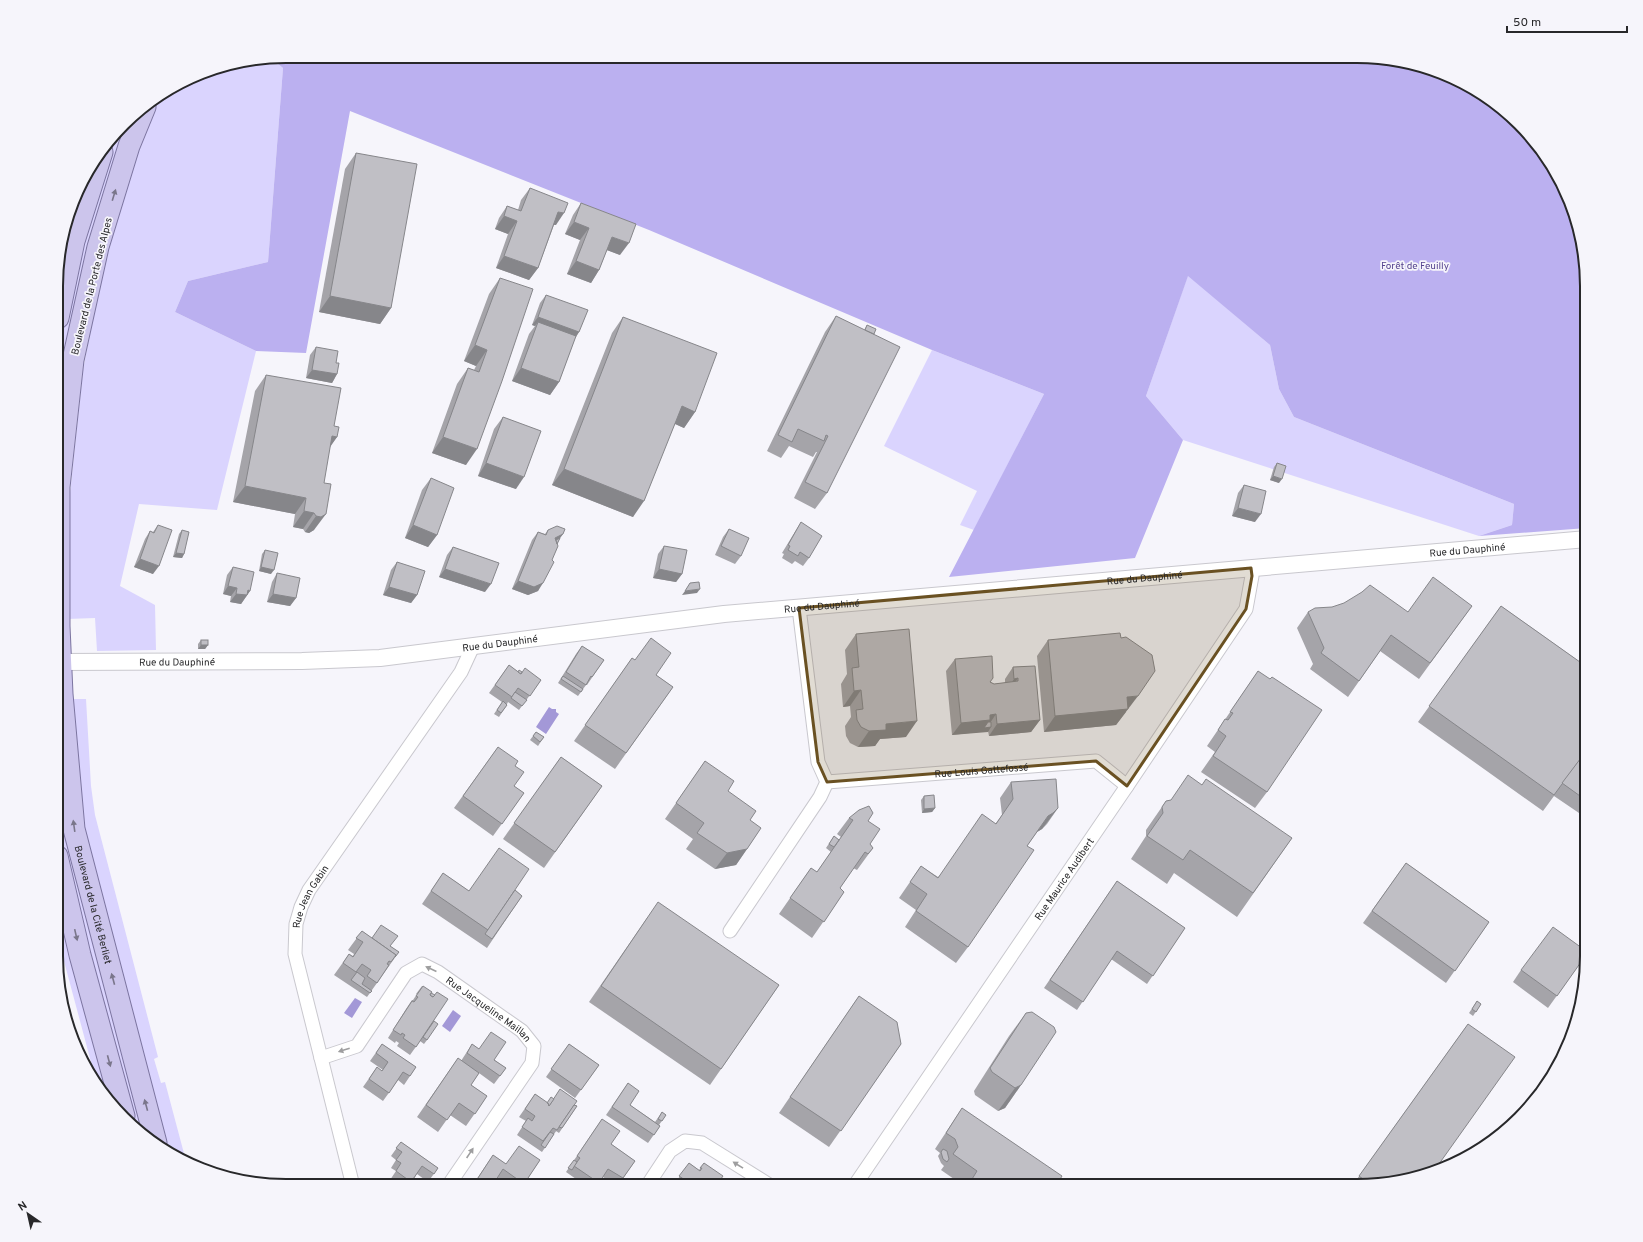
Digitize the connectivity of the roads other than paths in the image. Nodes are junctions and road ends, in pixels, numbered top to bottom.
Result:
1 (141, 116) edge
2 (97, 169) edge
3 (63, 294) edge
4 (63, 451) edge
5 (1580, 540) edge
6 (1251, 568) junction
7 (799, 608) junction
8 (473, 646) junction
9 (63, 662) edge
10 (63, 707) edge
11 (827, 782) junction
12 (1127, 786) junction
13 (63, 882) edge
14 (730, 931) dead end
15 (320, 1058) junction
16 (121, 1107) edge
17 (154, 1136) edge
18 (350, 1179) edge
19 (453, 1179) edge
20 (651, 1179) edge
21 (760, 1179) edge
22 (858, 1179) edge

4 -> 1 main road, Boulevard de la Porte des Alpes
2 - 3 main road
5 - 6 street, Rue du Dauphiné
6 - 7 street, Rue du Dauphiné
6 - 12 street, Rue Maurice Audibert
7 - 8 street, Rue du Dauphiné
7 - 11 street
8 - 9 street, Rue du Dauphiné
8 - 15 street, Rue Jean Gabin
17 -> 10 main road, Boulevard de la Cité Berliet
11 - 12 street, Rue Louis Gattefossé
11 - 14 street
12 - 22 street, Rue Maurice Audibert
13 -> 16 main road
15 - 18 street, Rue Jean Gabin
19 -> 15 street, Rue Jacqueline Maillan
21 -> 20 street

